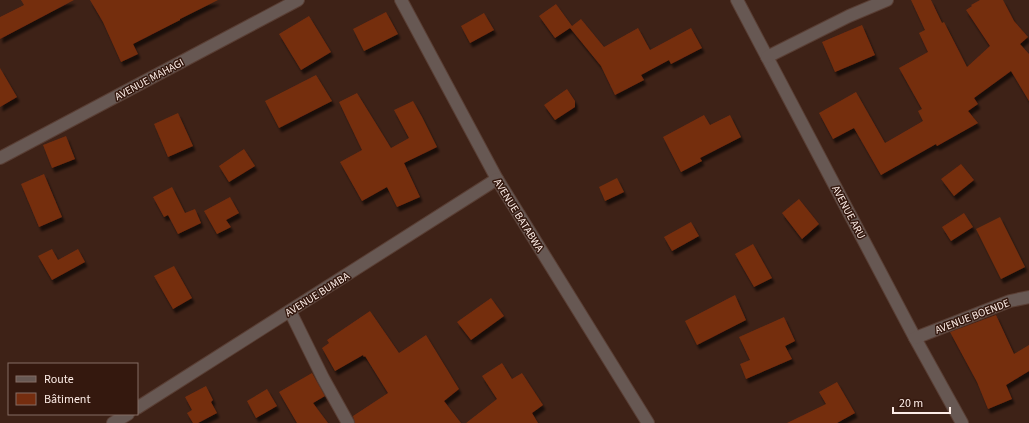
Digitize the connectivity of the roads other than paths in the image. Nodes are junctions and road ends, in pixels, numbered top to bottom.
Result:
1 (298, 0) edge
2 (401, 0) edge
3 (737, 0) edge
4 (887, 0) edge
5 (767, 57) junction
6 (0, 158) edge
7 (497, 179) junction
8 (1029, 296) edge
9 (290, 311) junction
10 (915, 338) junction
11 (138, 407) edge
12 (126, 415) edge
13 (113, 423) edge
14 (348, 423) edge
15 (648, 423) edge
16 (962, 423) edge

1 - 6 street, AVENUE MAHAGI
2 - 7 street, AVENUE BATABWA
3 - 5 street, AVENUE ARU
4 - 5 street
5 - 10 street, AVENUE ARU
7 - 9 street, AVENUE BUMBA
7 - 15 street, AVENUE BATABWA
8 - 10 street, AVENUE BOENDE
9 - 11 street, AVENUE BUMBA
9 - 14 street
10 - 16 street, AVENUE ARU
12 - 13 street

